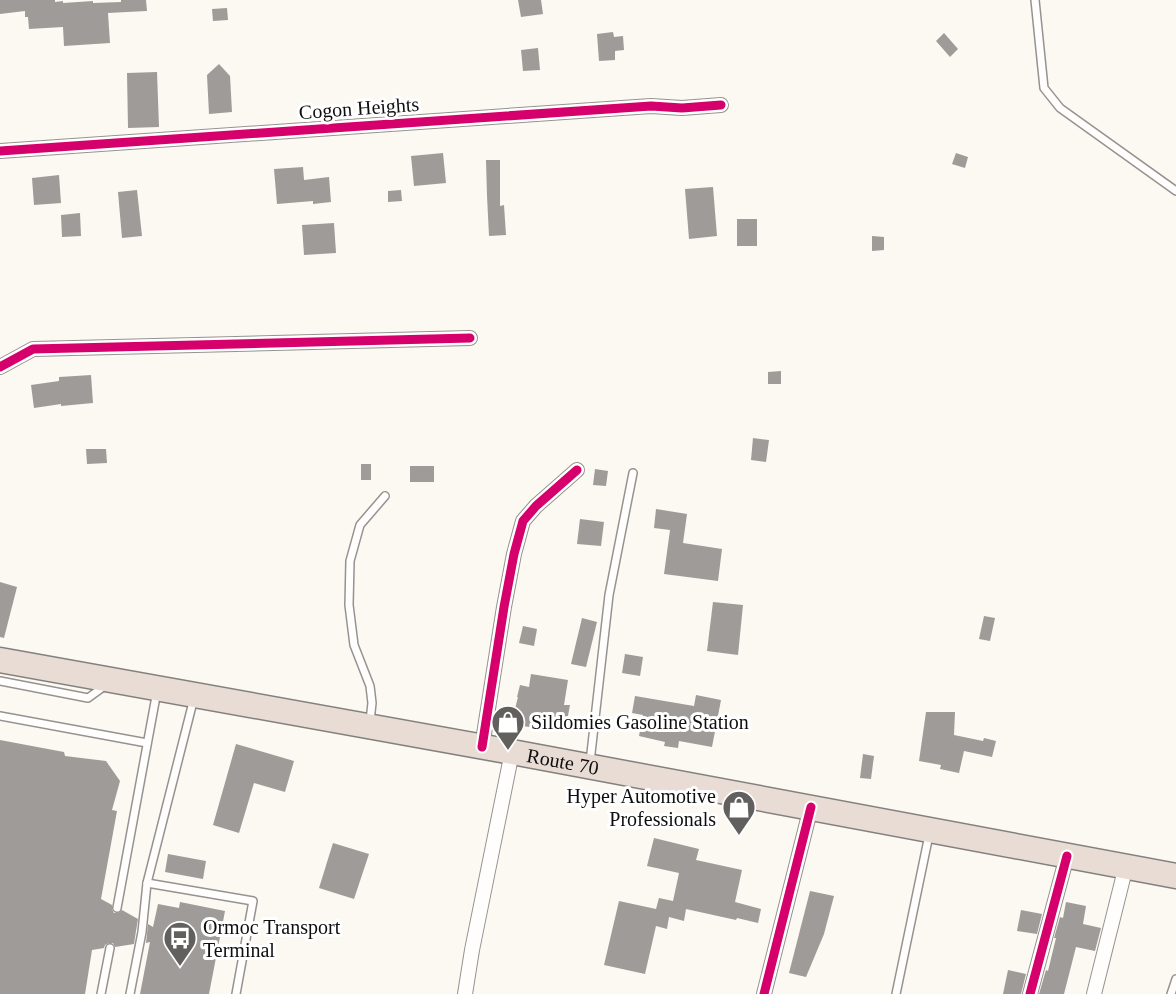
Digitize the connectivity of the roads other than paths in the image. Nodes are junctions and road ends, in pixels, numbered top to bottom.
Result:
1 (1035, 0) edge
2 (721, 105) dead end
3 (0, 151) edge
4 (1176, 191) edge
5 (470, 338) dead end
6 (0, 367) edge
7 (577, 470) dead end
8 (633, 473) dead end
9 (385, 496) dead end
10 (0, 660) edge
11 (112, 680) junction
12 (0, 681) edge
13 (158, 689) junction
14 (195, 695) junction
15 (0, 716) edge
16 (370, 727) junction
17 (147, 743) junction
18 (482, 747) junction
19 (512, 752) junction
20 (589, 767) junction
21 (811, 807) junction
22 (930, 830) junction
23 (1067, 856) junction
24 (1126, 866) junction
25 (1176, 876) edge
26 (147, 883) junction
27 (117, 908) dead end
28 (110, 948) dead end
29 (1176, 979) edge
30 (101, 994) edge
31 (130, 994) edge
32 (236, 994) edge
33 (465, 994) edge
34 (764, 994) edge
35 (896, 994) edge
36 (1030, 994) edge
37 (1095, 994) edge
38 (1170, 994) edge

1 - 4 lane
2 - 3 street, Cogon Heights
5 - 6 street
7 - 18 street
8 - 20 lane
9 - 16 lane
10 - 11 highway, Route 70
11 - 12 lane
11 - 13 highway, Route 70
13 - 14 highway, Route 70
13 - 17 lane
14 - 16 highway, Route 70
14 - 26 lane
15 - 17 lane
16 - 18 highway, Route 70
17 - 27 lane
18 - 19 highway, Route 70
19 - 20 highway, Route 70
19 - 33 street
20 - 21 highway, Route 70
21 - 22 highway, Route 70
21 - 34 street
22 - 23 highway, Route 70
22 - 35 lane
23 - 24 highway, Route 70
23 - 36 street
24 - 25 highway, Route 70
24 - 37 street
26 - 31 lane
26 - 32 lane
28 - 30 lane
29 - 38 lane

